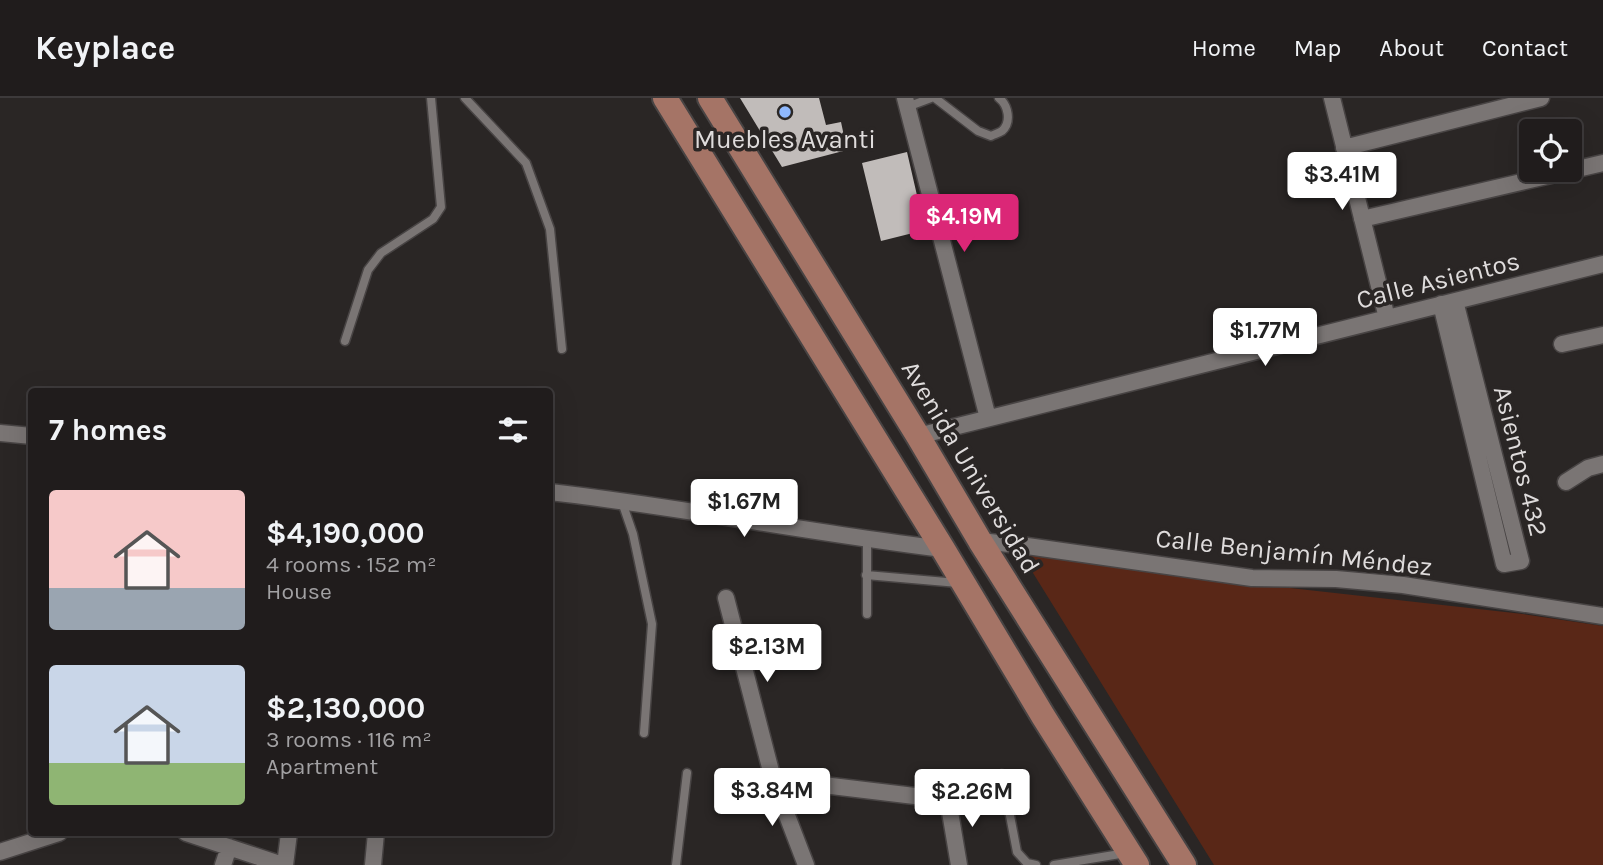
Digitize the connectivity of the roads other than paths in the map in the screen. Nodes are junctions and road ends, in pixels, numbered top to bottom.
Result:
1 (430, 98) edge
2 (465, 98) edge
3 (665, 98) edge
4 (710, 98) edge
5 (933, 98) edge
6 (999, 98) edge
7 (1332, 98) edge
8 (1541, 98) edge
9 (906, 103) edge
10 (1344, 148) junction
11 (1603, 163) edge
12 (1362, 219) junction
13 (1603, 264) edge
14 (1448, 302) junction
15 (1387, 318) junction
16 (1603, 335) edge
17 (345, 341) dead end
18 (1562, 344) dead end
19 (562, 349) dead end
20 (988, 418) junction
21 (0, 433) edge
22 (28, 436) edge
23 (918, 436) junction
24 (1487, 461) junction
25 (1603, 464) edge
26 (1566, 482) dead end
27 (553, 492) edge
28 (622, 500) junction
29 (867, 540) junction
30 (980, 541) junction
31 (943, 549) junction
32 (866, 575) junction
33 (963, 583) junction
34 (726, 598) dead end
35 (867, 614) dead end
36 (1603, 616) edge
37 (643, 733) dead end
38 (687, 773) dead end
39 (1002, 774) dead end
40 (773, 779) junction
41 (50, 836) edge
42 (195, 836) edge
43 (289, 836) edge
44 (376, 836) edge
45 (229, 847) junction
46 (0, 852) edge
47 (246, 859) edge
48 (1133, 859) edge
49 (223, 865) edge
50 (284, 865) edge
51 (373, 865) edge
52 (676, 865) edge
53 (806, 865) edge
54 (959, 865) edge
55 (1036, 865) edge
56 (1054, 865) edge
57 (1184, 865) edge

1 - 17 lane
2 - 19 lane
3 - 31 main road
4 - 23 main road, Avenida Universidad
5 - 6 lane
5 - 9 lane
7 - 10 street
8 - 10 street
9 - 20 street
10 - 12 street
11 - 12 street
12 - 15 street
13 - 14 street, Calle Asientos
14 - 15 street, Calle Asientos
14 - 24 street, Asientos 432
15 - 20 street, Calle Asientos
16 - 18 street
20 - 23 street, Calle Asientos
21 - 22 street
23 - 30 main road, Avenida Universidad
24 - 24 street, Asientos 432
25 - 26 street
27 - 28 street
28 - 29 street
28 - 37 lane
29 - 31 street
29 - 32 lane
30 - 36 street, Calle Benjamín Méndez
30 - 57 main road, Avenida Universidad
31 - 33 main road
32 - 33 lane
32 - 35 lane
33 - 48 main road
34 - 40 street
38 - 52 lane
39 - 55 lane
40 - 53 street
40 - 54 street
41 - 46 street
42 - 45 street
43 - 50 street
44 - 51 street
45 - 47 street
45 - 49 street
47 - 50 street
48 - 56 lane

